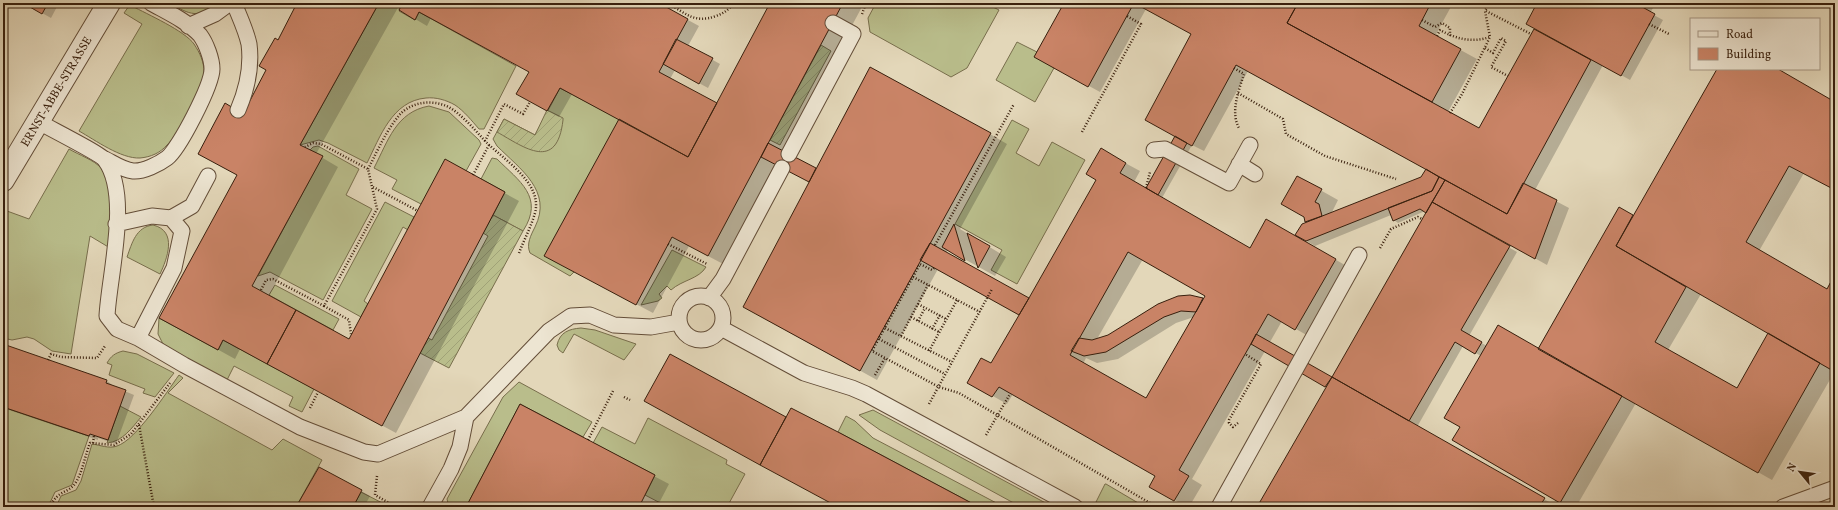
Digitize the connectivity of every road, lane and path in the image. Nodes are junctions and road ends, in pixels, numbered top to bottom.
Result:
1 (110, 3) edge
2 (151, 3) edge
3 (230, 3) edge
4 (234, 3) edge
5 (667, 3) edge
6 (734, 3) edge
7 (1490, 3) edge
8 (1485, 10) junction
9 (1127, 16) dead end
10 (1422, 20) dead end
11 (833, 23) dead end
12 (1649, 24) dead end
13 (188, 26) junction
14 (1531, 34) dead end
15 (1668, 34) dead end
16 (1437, 36) dead end
17 (1450, 36) junction
18 (1490, 37) junction
19 (1485, 48) junction
20 (1234, 68) dead end
21 (1508, 76) dead end
22 (1238, 93) junction
23 (530, 102) dead end
24 (1014, 104) dead end
25 (238, 110) dead end
26 (1450, 112) dead end
27 (39, 122) junction
28 (1082, 132) dead end
29 (485, 141) junction
30 (489, 145) junction
31 (1250, 145) joint
32 (305, 148) dead end
33 (1154, 150) dead end
34 (789, 154) dead end
35 (105, 159) junction
36 (1239, 164) junction
37 (782, 168) dead end
38 (368, 169) junction
39 (1255, 174) dead end
40 (473, 175) dead end
41 (208, 176) dead end
42 (1396, 179) dead end
43 (3, 180) edge
44 (373, 187) junction
45 (418, 211) dead end
46 (171, 218) junction
47 (1422, 219) dead end
48 (116, 224) junction
49 (668, 244) dead end
50 (934, 245) dead end
51 (519, 254) dead end
52 (1357, 259) joint
53 (711, 266) dead end
54 (934, 268) dead end
55 (913, 277) junction
56 (928, 285) junction
57 (992, 289) dead end
58 (261, 290) dead end
59 (709, 298) junction
60 (957, 300) junction
61 (918, 304) junction
62 (324, 306) junction
63 (925, 308) junction
64 (980, 312) junction
65 (940, 315) junction
66 (911, 317) junction
67 (946, 319) junction
68 (918, 321) junction
69 (679, 322) junction
70 (720, 328) junction
71 (885, 328) junction
72 (117, 329) junction
73 (932, 329) junction
74 (939, 332) junction
75 (351, 334) dead end
76 (900, 336) junction
77 (138, 338) junction
78 (879, 339) junction
79 (929, 350) junction
80 (1245, 354) dead end
81 (885, 358) junction
82 (48, 360) dead end
83 (952, 362) junction
84 (184, 365) junction
85 (945, 374) junction
86 (873, 379) dead end
87 (939, 387) junction
88 (613, 391) dead end
89 (1010, 394) dead end
90 (624, 397) dead end
91 (630, 400) dead end
92 (998, 414) junction
93 (466, 417) junction
94 (1242, 418) dead end
95 (919, 423) junction
96 (139, 424) junction
97 (94, 436) dead end
98 (588, 440) dead end
99 (92, 443) junction
100 (976, 453) junction
101 (378, 454) junction
102 (1835, 488) edge
103 (53, 501) junction
104 (641, 504) dead end
105 (41, 507) edge
106 (50, 507) edge
107 (154, 507) edge
108 (396, 507) edge
109 (430, 507) edge
110 (647, 507) edge
111 (1075, 507) edge
112 (1157, 507) edge
113 (1219, 507) edge
114 (1783, 507) edge

1 - 27 street, ERNST-ABBE-STRASSE
2 - 13 lane
3 - 13 lane
4 - 25 lane
5 - 6 path
7 - 8 path
8 - 14 path
8 - 18 path
9 - 28 path
10 - 17 path
11 - 34 lane
12 - 15 path
13 - 35 lane
16 - 17 path
17 - 18 path
18 - 19 path
19 - 21 path
19 - 26 path
20 - 22 path
22 - 31 path
22 - 42 path
23 - 29 path
24 - 50 path
27 - 35 lane
27 - 43 street, ERNST-ABBE-STRASSE
29 - 30 path
29 - 38 path
30 - 40 path
30 - 51 path
31 - 36 lane
32 - 38 path
33 - 36 lane
35 - 48 lane
36 - 39 lane
37 - 59 lane
38 - 44 path
41 - 46 lane
44 - 45 path
44 - 62 path
46 - 48 lane
46 - 77 lane
47 - 52 path
48 - 72 lane
49 - 53 path
52 - 113 lane
54 - 55 path
55 - 56 path
55 - 71 path
56 - 60 path
56 - 61 path
57 - 64 path
58 - 62 path
59 - 69 lane
59 - 70 lane
60 - 64 path
60 - 67 path
61 - 63 path
61 - 66 path
62 - 75 path
63 - 65 path
63 - 68 path
64 - 83 path
65 - 67 path
65 - 73 path
66 - 68 path
66 - 76 path
67 - 74 path
68 - 73 path
69 - 70 lane
69 - 93 lane
70 - 95 lane
71 - 76 path
71 - 78 path
72 - 77 lane
72 - 82 path
73 - 74 path
74 - 79 path
76 - 79 path
77 - 84 lane
78 - 81 path
78 - 85 path
79 - 83 path
80 - 94 path
81 - 86 path
81 - 87 path
83 - 85 path
84 - 96 path
84 - 101 lane
85 - 87 path
87 - 92 path
87 - 95 path
88 - 98 path
89 - 92 path
90 - 91 path
92 - 100 path
92 - 112 path
93 - 101 lane
93 - 109 lane
95 - 100 lane
96 - 99 path
96 - 107 path
97 - 99 path
99 - 103 path
100 - 111 lane
101 - 108 path
102 - 114 lane
103 - 105 path
103 - 106 path
104 - 110 path

